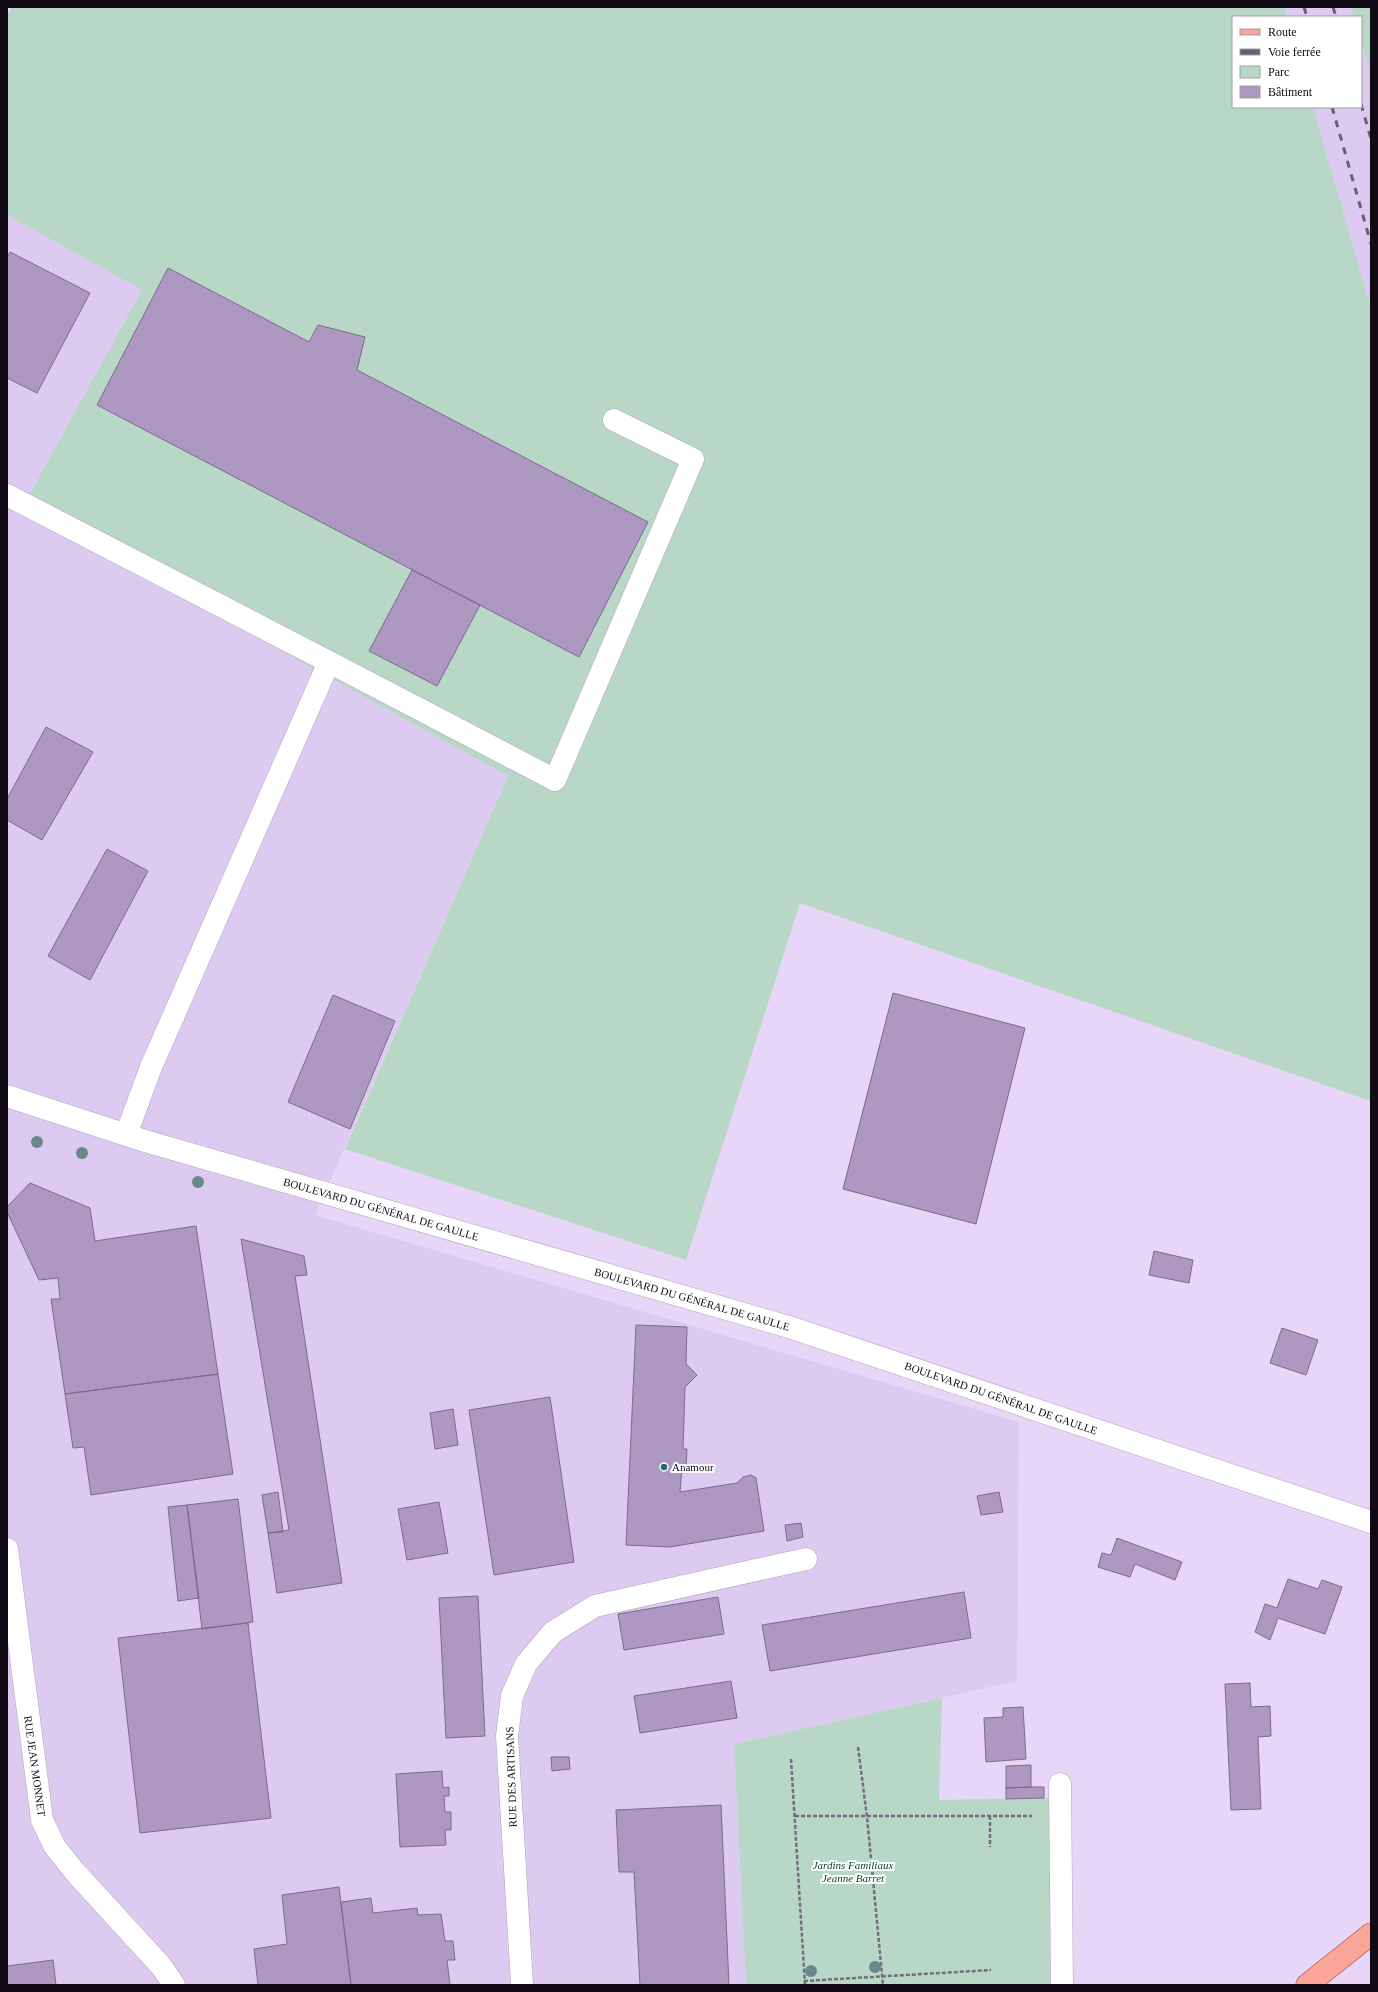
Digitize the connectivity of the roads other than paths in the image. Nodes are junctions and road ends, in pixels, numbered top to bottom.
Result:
1 (614, 420) dead end
2 (7, 495) edge
3 (329, 662) junction
4 (9, 1098) edge
5 (126, 1135) junction
6 (1371, 1522) edge
7 (7, 1549) edge
8 (806, 1559) dead end
9 (1060, 1784) dead end
10 (1371, 1934) edge
11 (174, 1985) edge
12 (522, 1985) edge
13 (1062, 1985) edge
14 (1307, 1985) edge

1 - 3 street
2 - 3 street
3 - 5 street
4 - 5 street, BOULEVARD DU GÉNÉRAL DE GAULLE
5 - 6 street, BOULEVARD DU GÉNÉRAL DE GAULLE
7 - 11 street, RUE JEAN MONNET
8 - 12 street, RUE DES ARTISANS
9 - 13 street
10 - 14 main road

